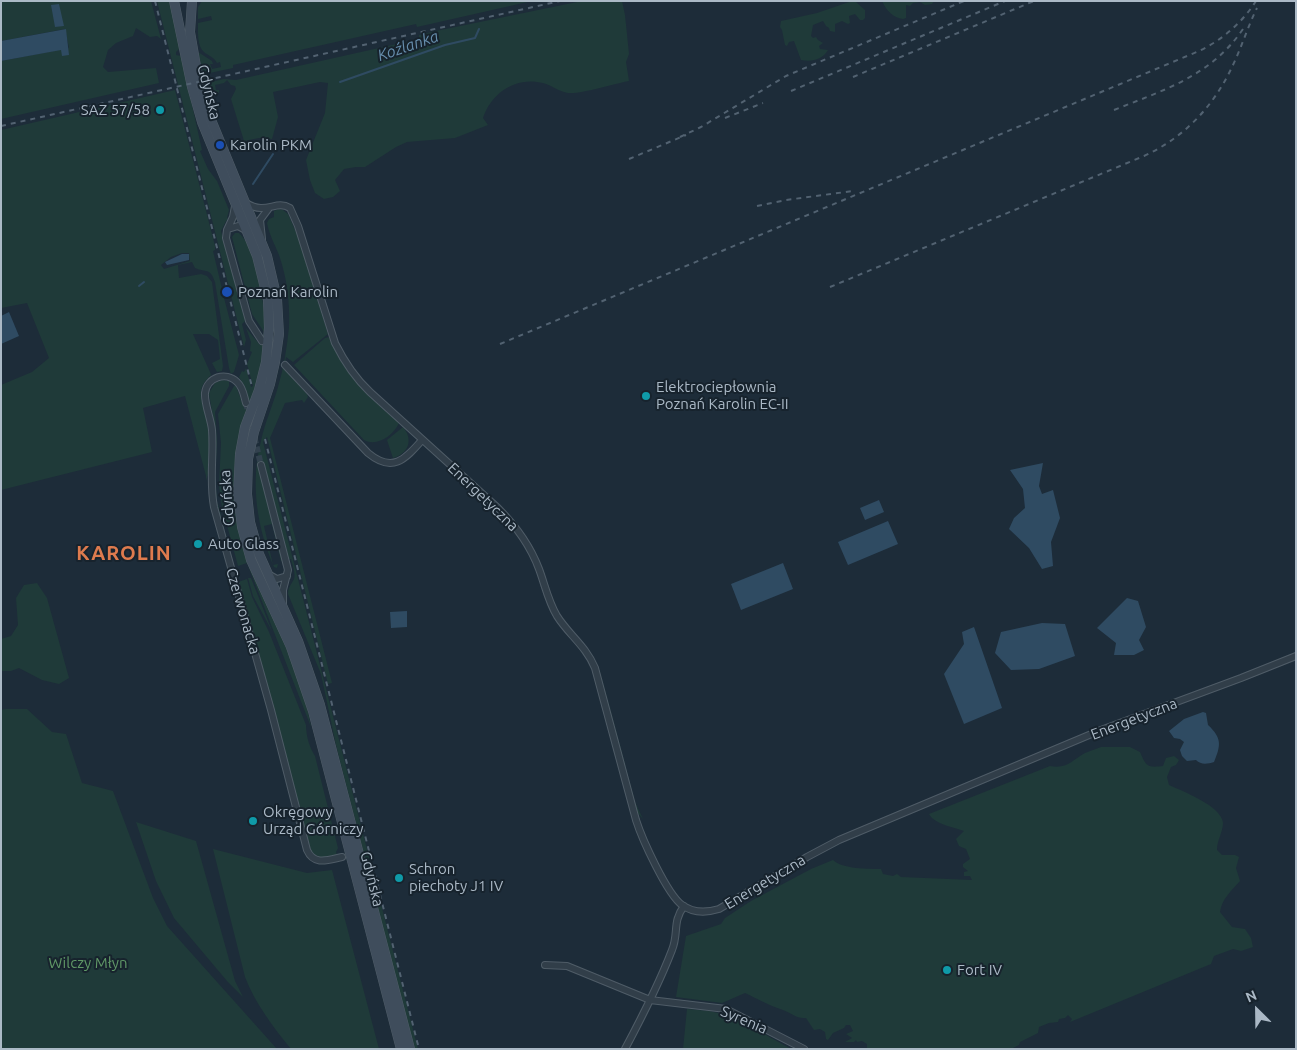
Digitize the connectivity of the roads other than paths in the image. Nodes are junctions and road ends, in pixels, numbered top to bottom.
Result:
1 (174, 1) edge
2 (192, 1) edge
3 (240, 203) junction
4 (269, 208) junction
5 (228, 229) junction
6 (247, 231) junction
7 (263, 245) junction
8 (262, 341) dead end
9 (285, 365) dead end
10 (246, 403) tunnel mouth
11 (422, 440) junction
12 (262, 465) tunnel mouth
13 (268, 573) junction
14 (287, 576) junction
15 (282, 604) junction
16 (1296, 656) edge
17 (345, 830) junction
18 (342, 857) junction
19 (356, 873) junction
20 (684, 906) junction
21 (545, 965) dead end
22 (650, 1000) junction
23 (792, 1046) edge
24 (401, 1049) edge
25 (410, 1049) edge
26 (625, 1049) edge
27 (804, 1049) edge

1 - 3 main road, Gdyńska
2 - 3 main road, Gdyńska
3 - 4 street, Energetyczna
3 - 5 street
3 - 6 main road, Gdyńska
3 - 7 main road, Gdyńska
4 - 7 street
4 - 11 street, Energetyczna
5 - 6 street
5 - 8 street
6 - 17 main road, Gdyńska
7 - 13 main road, Gdyńska
9 - 11 street
10 - 18 street, Czerwonacka
11 - 20 street, Energetyczna
12 - 14 street
13 - 14 street
13 - 15 main road, Gdyńska
14 - 15 street
15 - 25 main road, Gdyńska
16 - 20 street, Energetyczna
17 - 18 street
17 - 19 main road, Gdyńska
18 - 19 street
19 - 24 main road, Gdyńska
20 - 22 street
21 - 22 street, Syrenia
22 - 23 street, Syrenia
22 - 26 street
23 - 27 street, Syrenia

